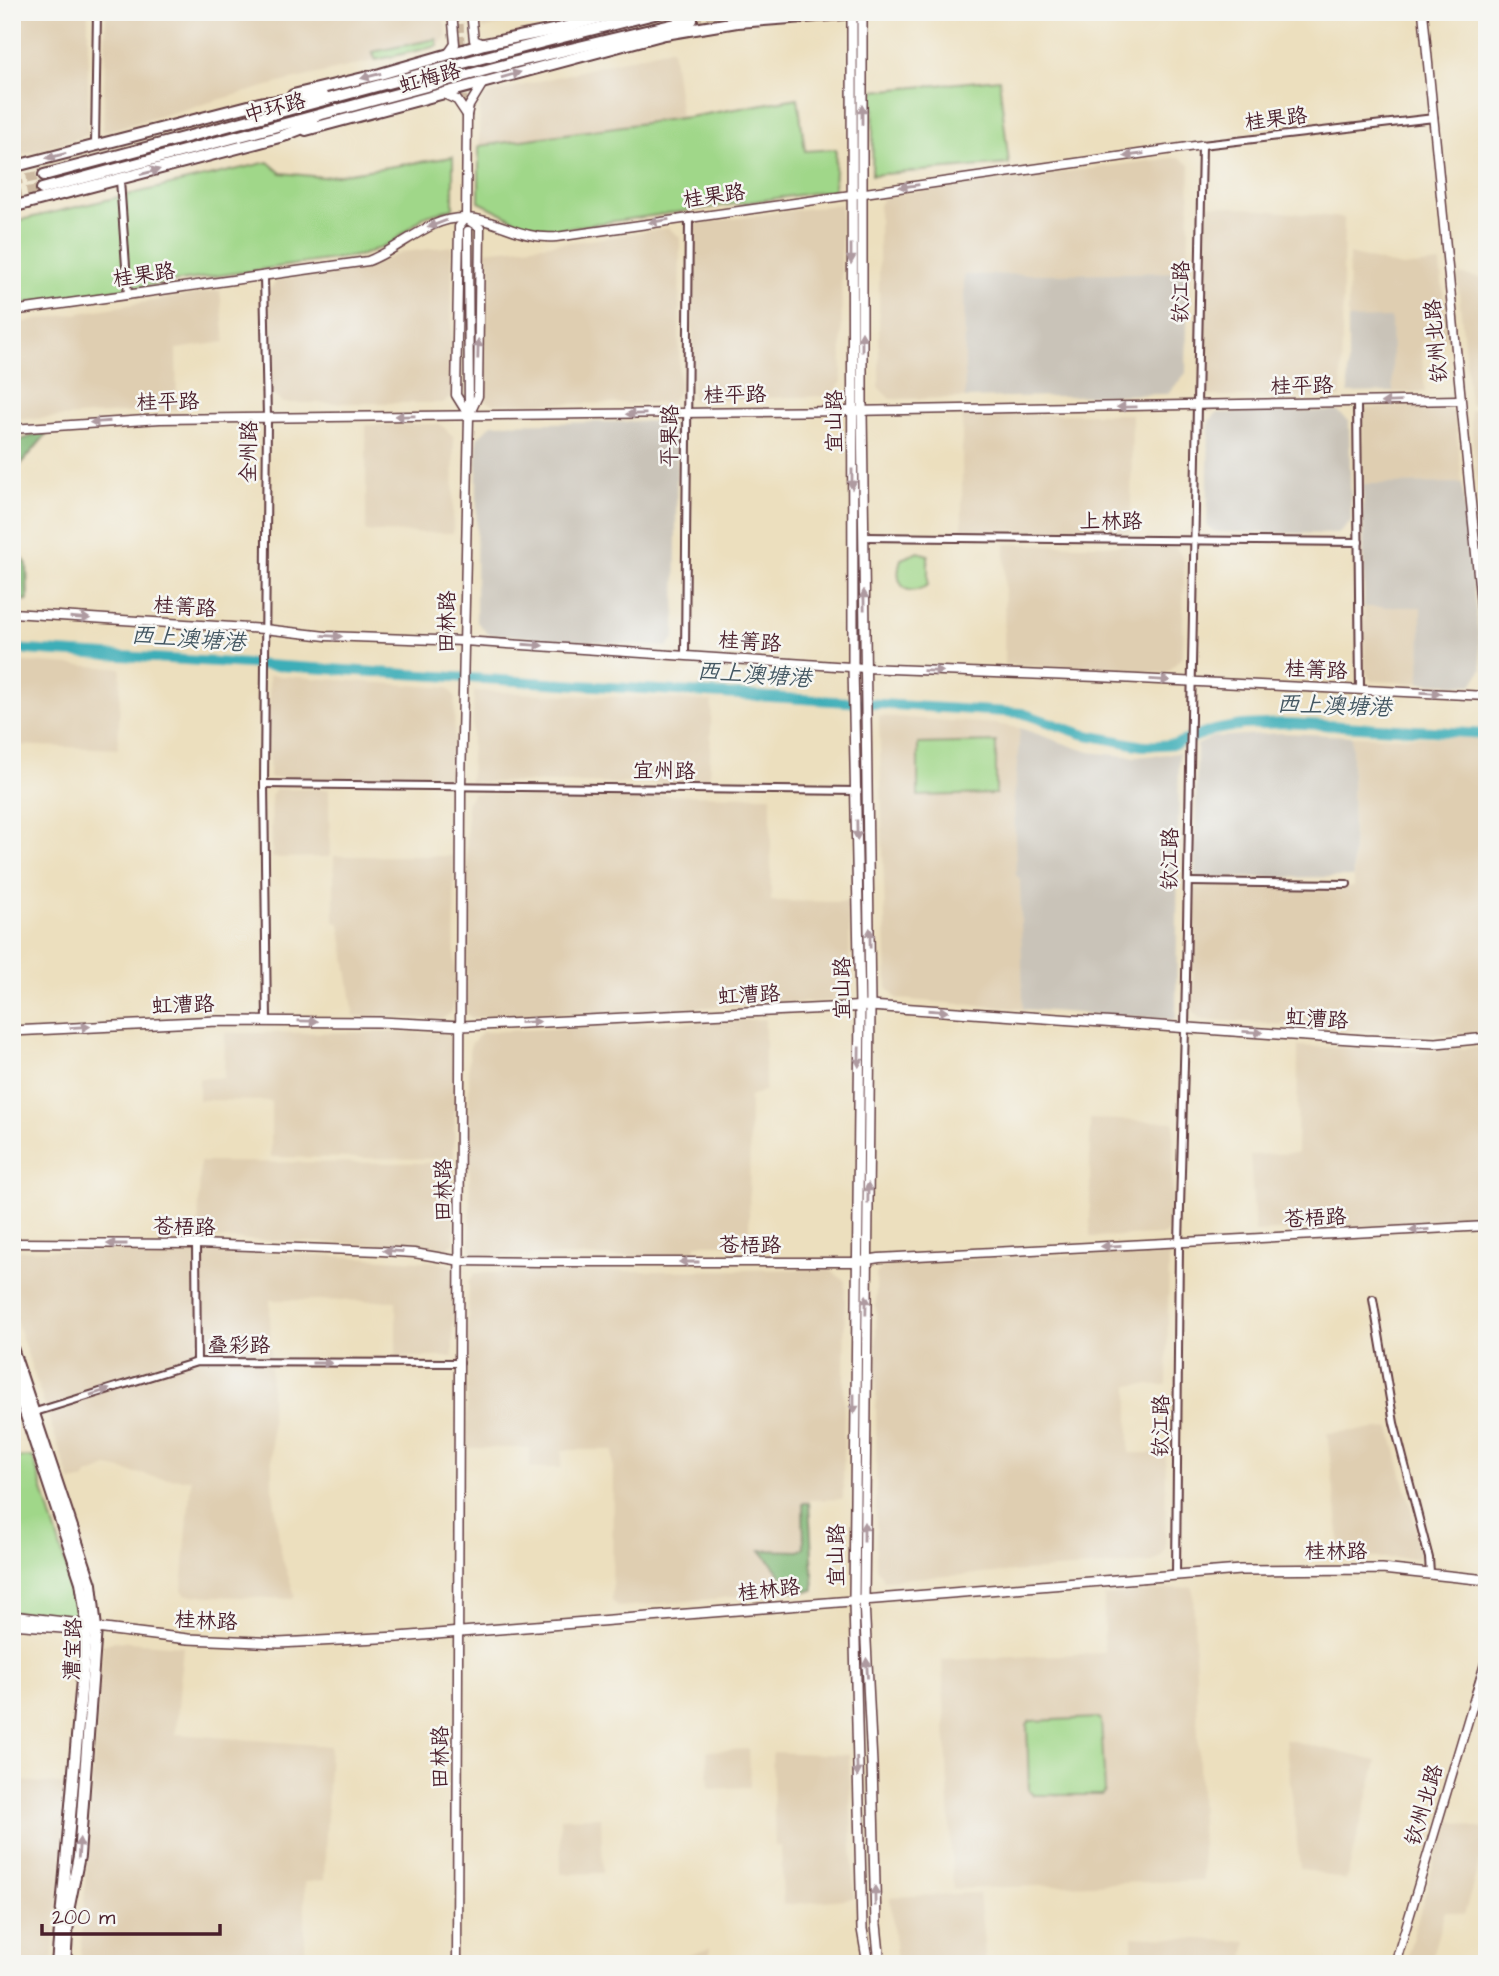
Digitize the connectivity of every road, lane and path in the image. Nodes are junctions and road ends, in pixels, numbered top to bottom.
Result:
1 (97, 12) edge
2 (452, 12) edge
3 (471, 12) edge
4 (620, 12) edge
5 (663, 12) edge
6 (871, 12) edge
7 (1423, 12) edge
8 (857, 13) edge
9 (806, 15) edge
10 (692, 20) tunnel mouth
11 (484, 44) junction
12 (448, 54) junction
13 (483, 83) junction
14 (360, 90) junction
15 (444, 94) junction
16 (256, 104) junction
17 (363, 104) junction
18 (467, 115) junction
19 (1434, 118) junction
20 (280, 137) junction
21 (1202, 145) junction
22 (95, 146) junction
23 (12, 167) edge
24 (44, 174) tunnel mouth
25 (120, 180) junction
26 (42, 189) tunnel mouth
27 (856, 193) junction
28 (12, 207) edge
29 (689, 217) junction
30 (466, 218) junction
31 (468, 231) dead end
32 (264, 276) junction
33 (128, 295) junction
34 (12, 311) edge
35 (1459, 400) junction
36 (1357, 403) junction
37 (1196, 405) junction
38 (851, 411) junction
39 (862, 411) junction
40 (687, 413) junction
41 (469, 416) junction
42 (267, 418) junction
43 (12, 429) edge
44 (864, 537) junction
45 (1193, 539) junction
46 (1359, 542) junction
47 (12, 613) edge
48 (264, 629) junction
49 (464, 641) junction
50 (685, 655) junction
51 (853, 666) junction
52 (1487, 666) edge
53 (865, 668) junction
54 (1191, 682) junction
55 (1360, 690) junction
56 (1487, 696) edge
57 (264, 783) junction
58 (461, 785) junction
59 (862, 791) junction
60 (1188, 882) junction
61 (1347, 884) dead end
62 (870, 1006) junction
63 (860, 1007) junction
64 (267, 1021) junction
65 (462, 1026) junction
66 (1185, 1028) junction
67 (12, 1031) edge
68 (1487, 1038) edge
69 (1487, 1226) edge
70 (12, 1243) edge
71 (1179, 1243) junction
72 (196, 1244) junction
73 (460, 1261) junction
74 (867, 1261) junction
75 (855, 1262) junction
76 (1373, 1299) dead end
77 (12, 1348) edge
78 (197, 1362) junction
79 (460, 1363) junction
80 (12, 1373) edge
81 (30, 1413) junction
82 (1176, 1574) junction
83 (1430, 1574) junction
84 (1487, 1580) edge
85 (859, 1601) junction
86 (12, 1616) edge
87 (12, 1624) edge
88 (90, 1627) junction
89 (458, 1632) junction
90 (1487, 1657) edge
91 (57, 1964) edge
92 (65, 1964) edge
93 (457, 1964) edge
94 (868, 1964) edge
95 (880, 1964) edge
96 (1395, 1964) edge

1 - 22 street
2 - 12 street
3 - 11 street
4 - 11 main road, 虹梅路
5 - 14 main road, 中环路
6 - 8 main road, 虹梅路
7 - 19 street, 钦州北路
8 - 9 main road, 虹梅路
8 - 27 main road, 宜山路
13 -> 9 main road, 虹梅路
10 - 17 main road, 中环路
11 - 12 main road, 虹梅路
12 -> 16 main road, 虹梅路
13 - 15 main road, 虹梅路
13 - 18 street, 田林路
14 - 16 main road
14 - 24 main road, 中环路
15 - 18 street
15 - 20 main road, 虹梅路
16 - 22 main road, 虹梅路
17 - 20 main road
17 - 26 main road, 中环路
18 - 30 street, 田林路
19 - 21 street, 桂果路
19 - 35 street, 钦州北路
25 -> 20 main road, 虹梅路
21 -> 27 street, 桂果路
21 - 37 street, 钦江路
22 -> 23 main road, 虹梅路
25 - 28 main road, 虹梅路
25 - 33 street
27 - 29 street, 桂果路
27 -> 38 main road, 宜山路
39 -> 27 main road, 宜山路
29 -> 30 street, 桂果路
29 - 40 street, 平果路
30 -> 32 street, 桂果路
30 - 41 street, 田林路
41 -> 30 street, 田林路
31 - 41 street, 田林路
32 - 33 street, 桂果路
32 - 42 street, 全州路
33 - 34 street, 桂果路
35 -> 36 street, 桂平路
35 - 52 street, 钦州北路
36 - 37 street, 桂平路
36 - 46 street
37 -> 39 street, 桂平路
37 - 45 street, 钦江路
38 - 39 street, 桂平路
38 - 40 street, 桂平路
38 -> 51 main road, 宜山路
39 - 44 main road, 宜山路
40 -> 41 street, 桂平路
40 - 50 street, 平果路
41 -> 42 street, 桂平路
41 - 49 street, 田林路
42 -> 43 street, 桂平路
42 - 48 street, 全州路
44 - 45 street, 上林路
53 -> 44 main road, 宜山路
45 - 46 street, 上林路
45 - 54 street, 钦江路
46 - 55 street
47 -> 48 street, 桂箐路
48 -> 49 street, 桂箐路
48 - 57 street, 全州路
49 -> 50 street, 桂箐路
49 - 58 street, 田林路
50 - 51 street, 桂箐路
51 - 53 street, 桂箐路
51 - 59 main road, 宜山路
53 -> 54 street, 桂箐路
53 - 59 main road, 宜山路
54 - 55 street, 桂箐路
54 - 60 street, 钦江路
55 -> 56 street, 桂箐路
57 - 58 street, 宜州路
57 - 64 street, 全州路
58 - 59 street, 宜州路
58 - 65 street, 田林路
62 -> 59 main road, 宜山路
59 -> 63 main road, 宜山路
60 - 61 street
60 - 66 street, 钦江路
62 - 63 main road, 虹漕路
62 -> 66 main road, 虹漕路
74 -> 62 main road, 宜山路
65 -> 63 main road, 虹漕路
63 -> 75 main road, 宜山路
64 -> 65 main road, 虹漕路
67 -> 64 main road, 虹漕路
65 - 73 street, 田林路
66 -> 68 main road, 虹漕路
66 - 71 street, 钦江路
69 -> 71 street, 苍梧路
72 -> 70 street, 苍梧路
71 -> 74 street, 苍梧路
71 - 82 street, 钦江路
73 -> 72 street, 苍梧路
72 - 78 street
75 -> 73 street, 苍梧路
73 - 79 street, 田林路
74 - 75 street, 苍梧路
85 -> 74 main road, 宜山路
75 -> 85 main road, 宜山路
76 - 83 street
77 - 81 main road, 漕宝路
78 -> 79 street, 叠彩路
81 -> 78 street, 叠彩路
79 - 89 street, 田林路
80 - 81 main road, 漕宝路
81 - 88 main road, 漕宝路
82 - 83 main road, 桂林路
82 - 85 main road, 桂林路
83 - 84 main road, 桂林路
85 - 89 main road, 桂林路
85 -> 94 main road, 宜山路
95 -> 85 main road, 宜山路
86 - 88 main road, 桂林路
87 - 88 main road, 桂林路
88 - 89 main road, 桂林路
88 - 91 main road, 漕宝路
92 -> 88 main road, 漕宝路
89 - 93 street, 田林路
90 - 96 street, 钦州北路

